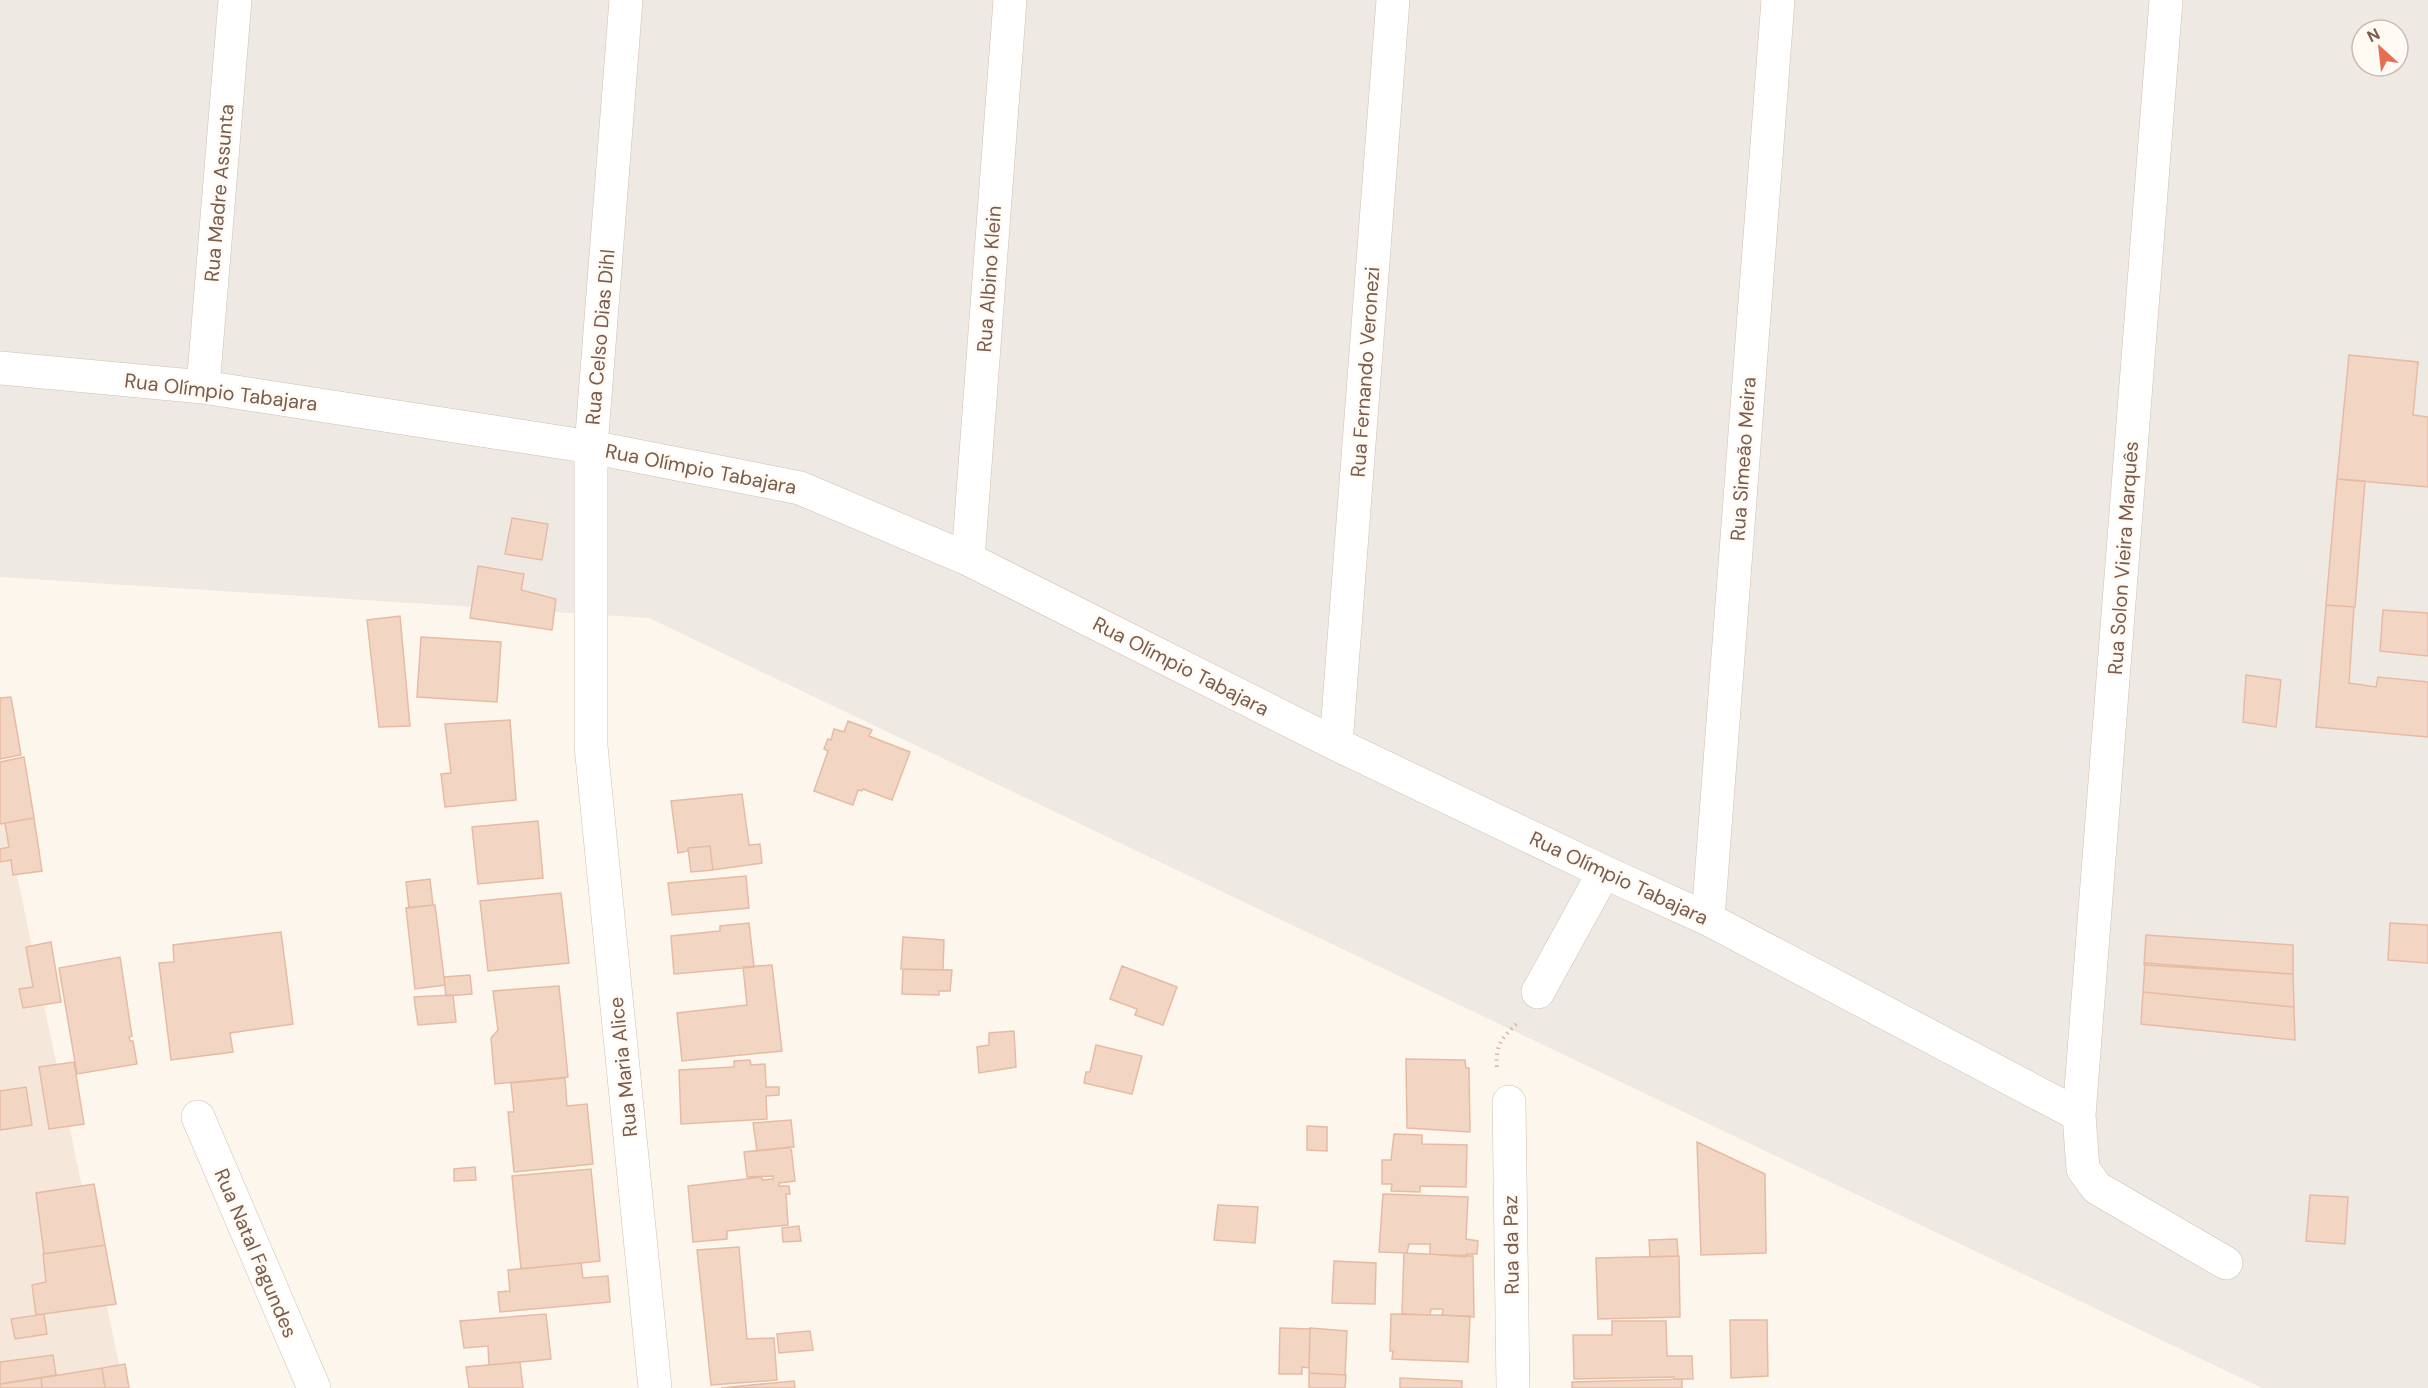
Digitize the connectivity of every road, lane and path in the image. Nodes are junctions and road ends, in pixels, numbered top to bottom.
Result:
1 (235, 0) edge
2 (626, 0) edge
3 (1010, 0) edge
4 (1393, 0) edge
5 (1778, 0) edge
6 (2166, 0) edge
7 (0, 368) edge
8 (203, 387) junction
9 (591, 447) junction
10 (968, 559) junction
11 (1336, 744) junction
12 (591, 746) joint
13 (1604, 872) junction
14 (1708, 919) junction
15 (1539, 992) joint
16 (1509, 1102) joint
17 (2079, 1115) junction
18 (198, 1118) dead end
19 (2226, 1263) dead end
20 (314, 1388) edge
21 (655, 1388) edge
22 (1513, 1388) edge

1 - 8 street, Rua Madre Assunta
2 - 9 street, Rua Celso Dias Dihl
3 - 10 street, Rua Albino Klein
4 - 11 street, Rua Fernando Veronezi
5 - 14 street, Rua Simeão Meira
6 - 17 street, Rua Solon Vieira Marquês
7 - 8 street, Rua Olímpio Tabajara
8 - 9 street, Rua Olímpio Tabajara
9 - 10 street, Rua Olímpio Tabajara
9 - 12 street, Rua Celso Dias Dihl
10 - 11 street, Rua Olímpio Tabajara
11 - 13 street, Rua Olímpio Tabajara
12 - 21 street, Rua Maria Alice
13 - 14 street, Rua Olímpio Tabajara
13 - 15 street
14 - 17 street, Rua Olímpio Tabajara
15 - 16 path
16 - 22 street, Rua da Paz
17 - 19 street
18 - 20 street, Rua Natal Fagundes

